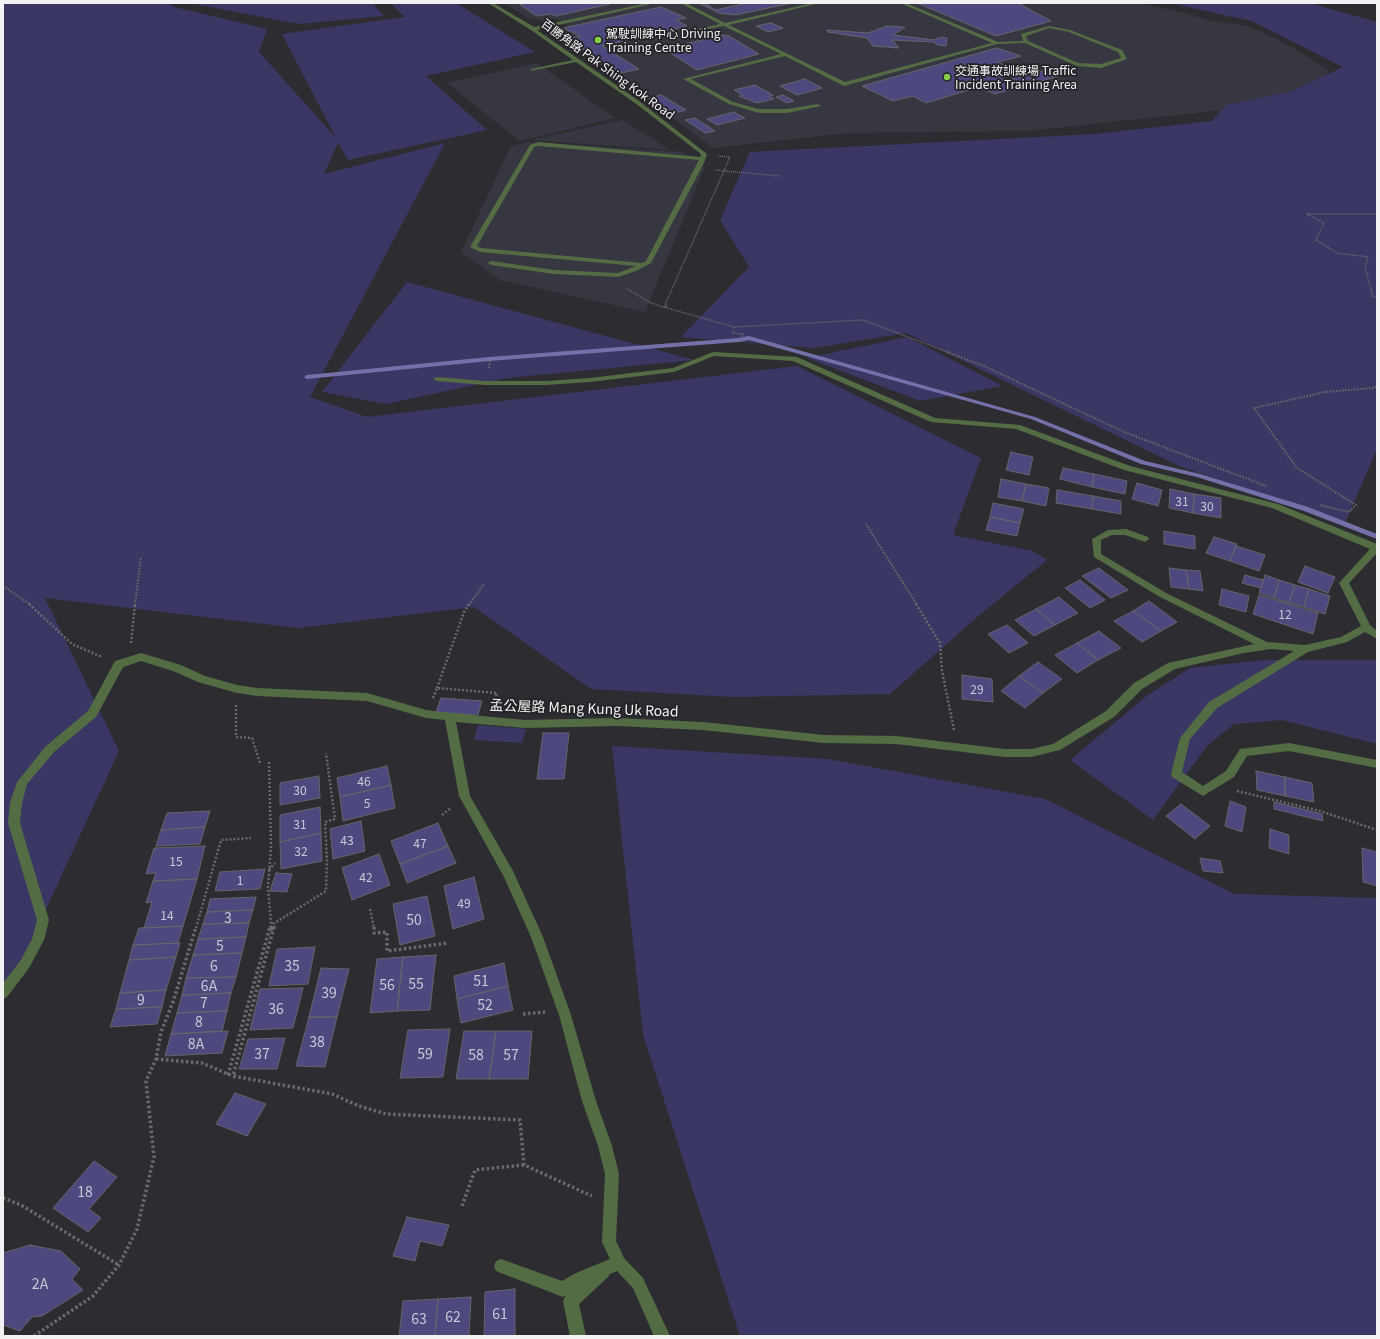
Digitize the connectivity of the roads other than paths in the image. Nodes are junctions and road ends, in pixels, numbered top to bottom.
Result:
1 (490, 3) edge
2 (654, 3) edge
3 (682, 3) edge
4 (818, 3) edge
5 (902, 3) edge
6 (724, 24) junction
7 (534, 29) junction
8 (695, 31) dead end
9 (1026, 42) junction
10 (997, 43) junction
11 (785, 55) junction
12 (578, 60) junction
13 (533, 70) dead end
14 (818, 106) dead end
15 (702, 161) junction
16 (491, 263) dead end
17 (643, 265) junction
18 (437, 379) dead end
19 (1145, 539) dead end
20 (1377, 548) edge
21 (1366, 627) junction
22 (1377, 636) edge
23 (1266, 646) junction
24 (1305, 649) junction
25 (450, 717) junction
26 (1377, 764) edge
27 (3, 993) edge
28 (614, 1265) junction
29 (501, 1266) dead end
30 (578, 1336) edge
31 (662, 1336) edge

1 - 7 street, 百勝角路 Pak Shing Kok Road
2 - 7 street
3 - 6 street
4 - 6 street
5 - 10 street
6 - 8 street
6 - 11 street
7 - 12 street, 百勝角路 Pak Shing Kok Road
9 - 9 street
9 - 10 street
10 - 11 street
11 - 14 street
12 - 13 street
12 - 15 street, 百勝角路 Pak Shing Kok Road
15 - 17 street
15 - 17 street
16 - 17 street
18 - 20 street
19 - 23 street
20 - 21 street
21 - 22 street
21 - 24 street, 孟公屋路 Mang Kung Uk Road
23 - 24 street, 孟公屋路 Mang Kung Uk Road
23 - 25 street, 孟公屋路 Mang Kung Uk Road
24 - 26 street
25 - 27 street, 孟公屋路 Mang Kung Uk Road
25 - 28 street
28 - 29 street
28 - 30 street
28 - 31 street

